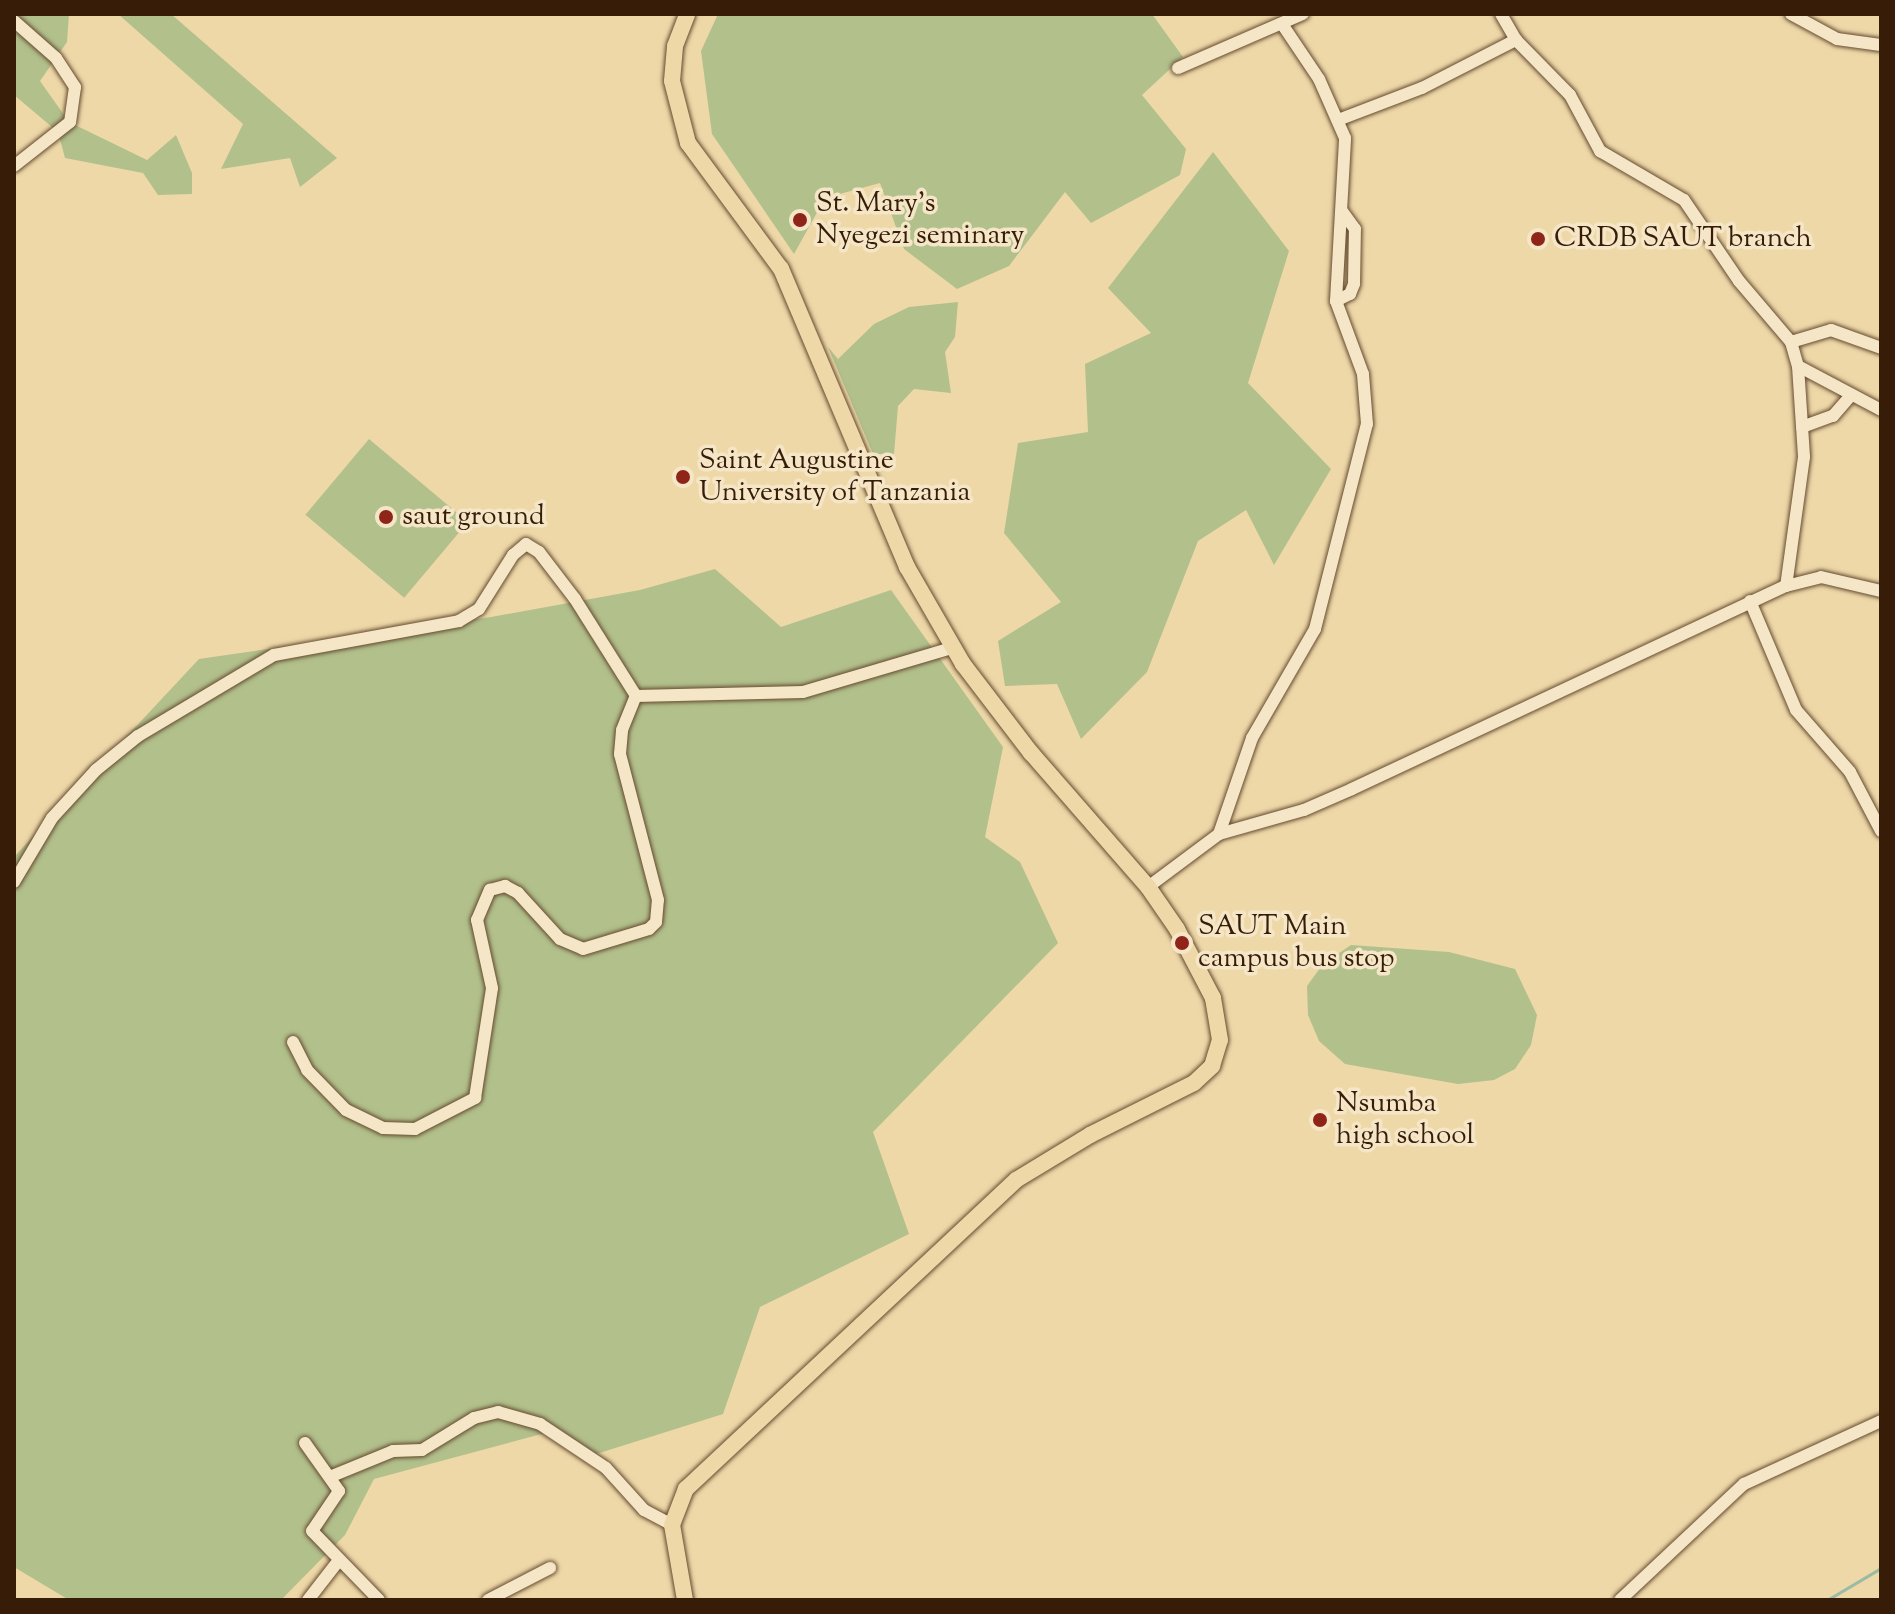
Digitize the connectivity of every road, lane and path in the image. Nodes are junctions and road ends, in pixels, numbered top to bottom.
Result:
1 (687, 14) edge
2 (1303, 14) edge
3 (1501, 14) edge
4 (1791, 14) edge
5 (14, 21) edge
6 (1282, 24) junction
7 (1516, 40) junction
8 (1295, 43) junction
9 (1881, 45) edge
10 (1178, 68) dead end
11 (1338, 120) junction
12 (14, 166) edge
13 (1342, 211) junction
14 (1353, 262) junction
15 (1336, 282) junction
16 (1336, 301) junction
17 (1791, 342) junction
18 (1881, 348) edge
19 (1798, 366) junction
20 (1851, 395) junction
21 (1881, 410) edge
22 (1802, 427) junction
23 (1786, 586) junction
24 (1881, 591) edge
25 (1750, 601) junction
26 (952, 648) junction
27 (636, 696) junction
28 (1881, 831) edge
29 (1219, 834) junction
30 (14, 882) edge
31 (1148, 887) junction
32 (293, 1042) dead end
33 (1881, 1421) edge
34 (305, 1443) dead end
35 (332, 1476) junction
36 (672, 1525) junction
37 (339, 1560) junction
38 (550, 1568) dead end
39 (308, 1600) edge
40 (379, 1600) edge
41 (488, 1600) edge
42 (685, 1600) edge
43 (1620, 1600) edge

1 - 26 main road
2 - 6 street
2 - 8 street
3 - 7 street
4 - 9 street
5 - 12 street
6 - 8 street
6 - 10 street
7 - 11 street
7 - 17 street
8 - 11 street
11 - 13 street
13 - 14 street
13 - 15 street
14 - 15 street
14 - 16 street
15 - 16 street
16 - 29 street
17 - 18 street
17 - 19 street
19 - 20 street
19 - 22 street
20 - 21 street
20 - 22 street
22 - 23 street
23 - 24 street
23 - 25 street
25 - 28 street
25 - 29 street
26 - 27 street
26 - 31 main road
27 - 30 street
27 - 32 street
29 - 31 street
31 - 36 main road
33 - 43 street
34 - 35 street
35 - 36 street
35 - 37 street
36 - 42 main road
37 - 39 street
37 - 40 street
38 - 41 street

